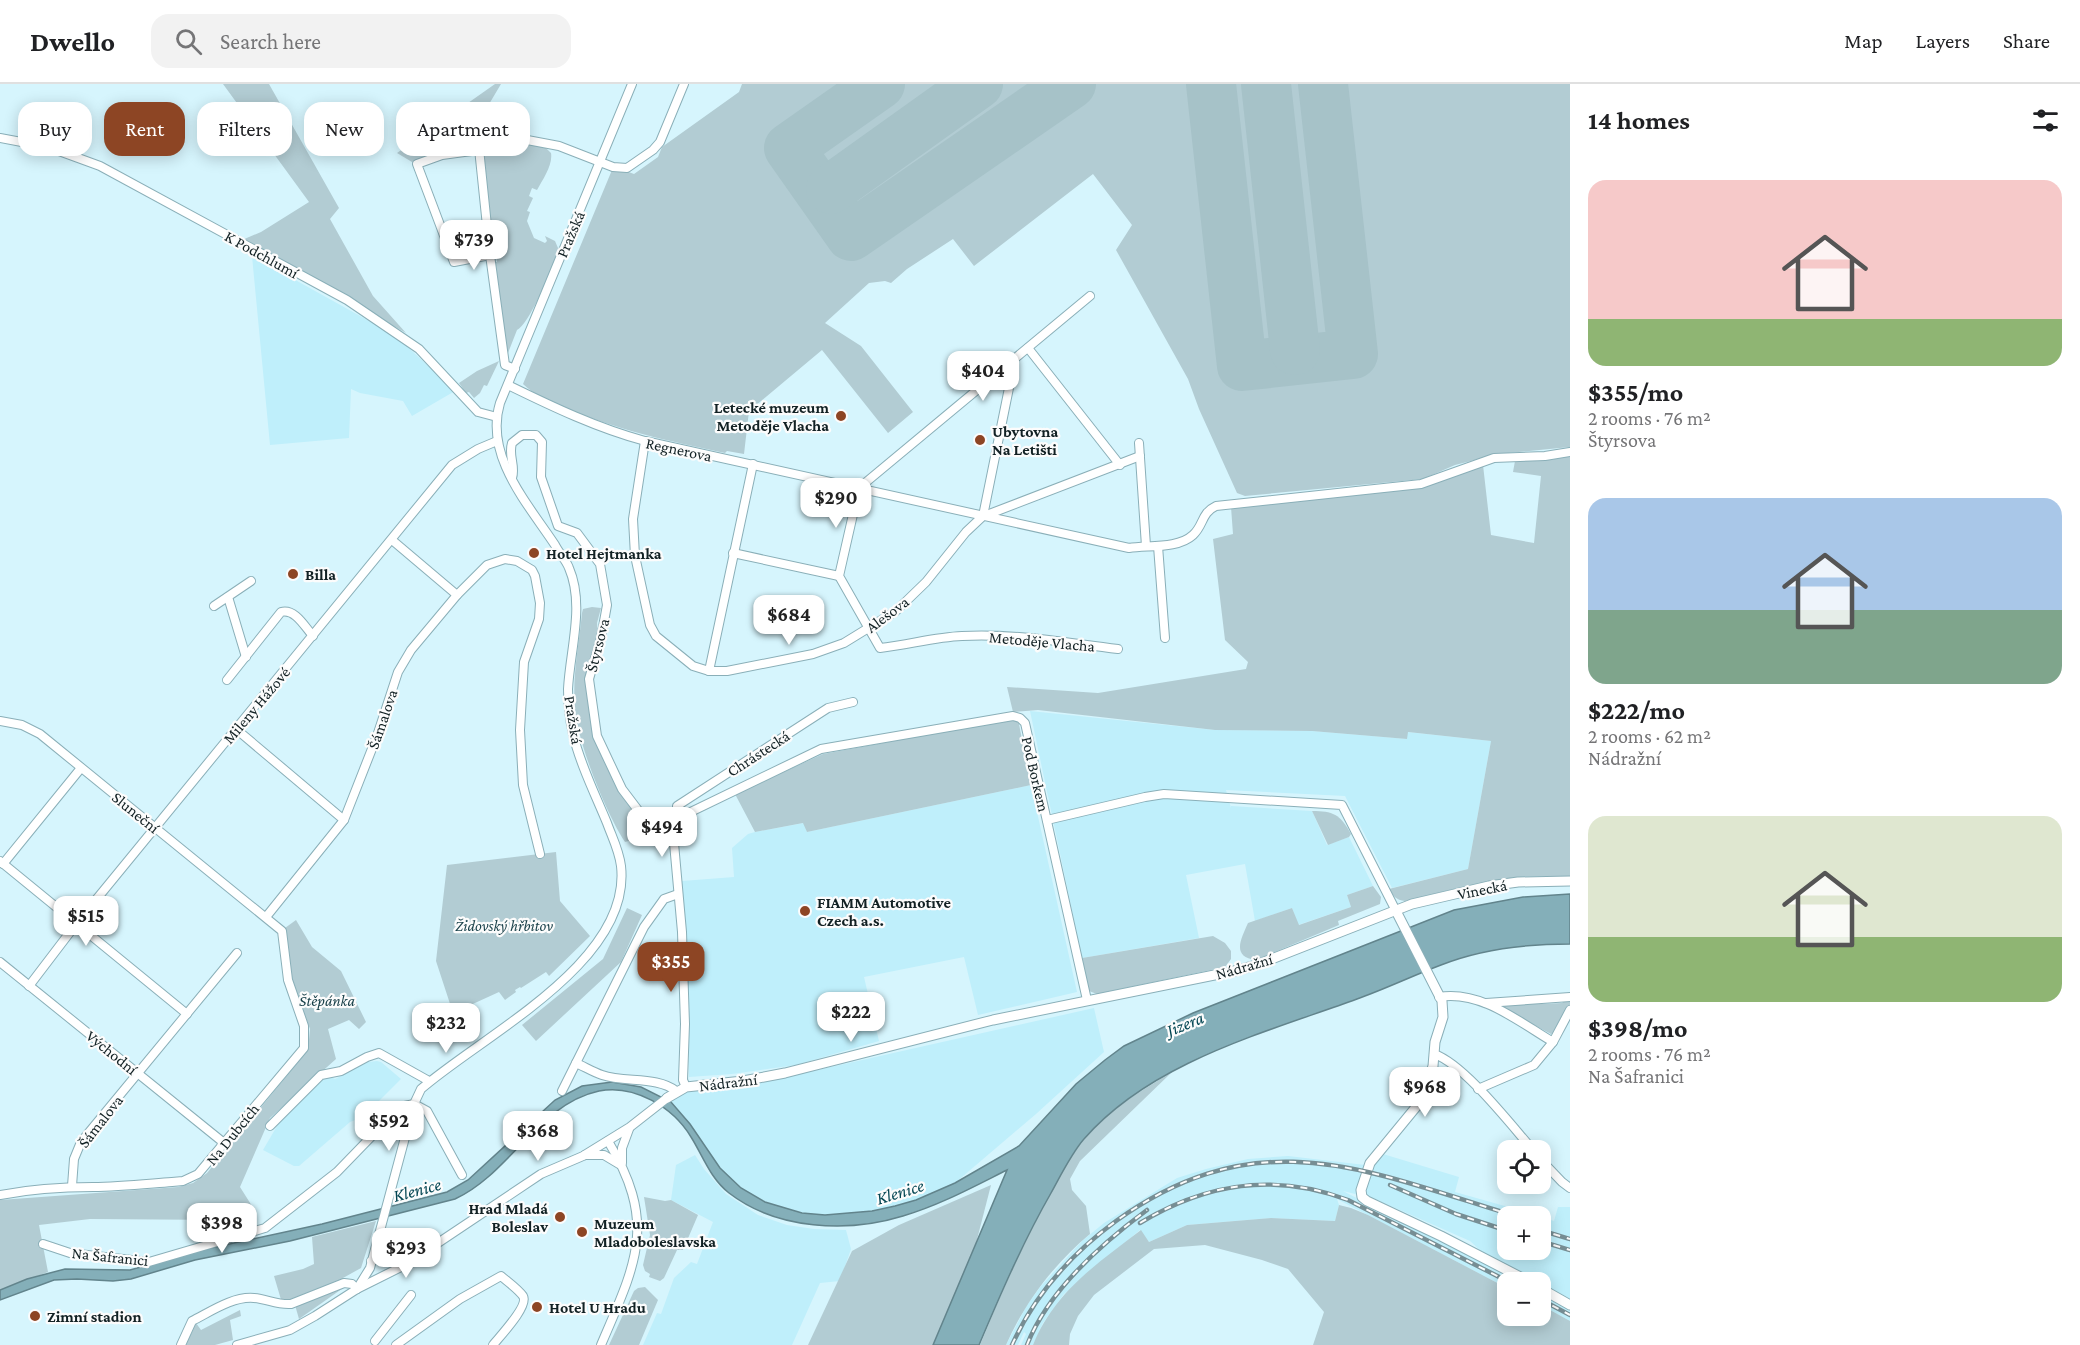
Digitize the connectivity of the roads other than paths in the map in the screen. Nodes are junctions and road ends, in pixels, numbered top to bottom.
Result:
1 (632, 84) edge
2 (684, 84) edge
3 (0, 138) edge
4 (530, 141) edge
5 (439, 156) edge
6 (480, 156) edge
7 (601, 158) junction
8 (490, 255) junction
9 (1090, 296) dead end
10 (1028, 348) junction
11 (515, 369) junction
12 (1010, 383) dead end
13 (508, 385) junction
14 (496, 417) junction
15 (497, 441) junction
16 (645, 441) junction
17 (1139, 443) dead end
18 (1570, 452) edge
19 (1140, 456) junction
20 (753, 464) junction
21 (1120, 465) junction
22 (512, 478) junction
23 (859, 488) junction
24 (983, 516) junction
25 (392, 540) junction
26 (1146, 546) junction
27 (1158, 546) junction
28 (733, 553) junction
29 (839, 576) junction
30 (251, 581) dead end
31 (457, 595) junction
32 (228, 597) junction
33 (214, 606) dead end
34 (870, 628) junction
35 (314, 636) junction
36 (1165, 638) dead end
37 (1118, 649) dead end
38 (246, 657) junction
39 (709, 671) junction
40 (227, 680) dead end
41 (853, 702) dead end
42 (0, 721) edge
43 (236, 729) junction
44 (81, 768) junction
45 (675, 819) junction
46 (344, 820) junction
47 (1047, 820) junction
48 (156, 828) junction
49 (673, 837) junction
50 (540, 854) dead end
51 (2, 862) edge
52 (1570, 881) edge
53 (678, 894) junction
54 (1395, 909) junction
55 (266, 917) junction
56 (77, 923) junction
57 (237, 953) dead end
58 (0, 964) edge
59 (29, 986) junction
60 (1439, 997) junction
61 (1570, 997) edge
62 (1087, 1000) junction
63 (1486, 1003) junction
64 (1570, 1010) edge
65 (187, 1014) junction
66 (1553, 1042) junction
67 (1434, 1054) junction
68 (576, 1063) junction
69 (138, 1073) junction
70 (429, 1081) junction
71 (686, 1087) junction
72 (1478, 1089) junction
73 (562, 1091) dead end
74 (676, 1091) junction
75 (667, 1098) joint
76 (414, 1104) junction
77 (270, 1126) dead end
78 (630, 1127) junction
79 (1524, 1140) edge
80 (608, 1141) junction
81 (224, 1143) junction
82 (583, 1156) junction
83 (622, 1167) junction
84 (1551, 1170) edge
85 (462, 1175) dead end
86 (72, 1186) junction
87 (1570, 1188) edge
88 (0, 1195) edge
89 (382, 1224) junction
90 (43, 1244) dead end
91 (386, 1259) junction
92 (410, 1260) junction
93 (371, 1265) junction
94 (1510, 1272) edge
95 (384, 1275) junction
96 (357, 1289) junction
97 (411, 1294) dead end
98 (1551, 1294) edge
99 (1570, 1305) edge
100 (375, 1341) dead end
101 (254, 1343) edge
102 (182, 1345) edge
103 (237, 1345) edge
104 (396, 1345) edge
105 (493, 1345) edge
106 (601, 1345) edge

1 - 7 street, Pražská
2 - 7 street
3 - 14 street, K Podchlumí
4 - 7 street
5 - 8 street
6 - 8 street
7 - 11 street, Pražská
8 - 11 street
9 - 10 street
10 - 21 street
10 - 23 street
11 - 13 street, Pražská
12 - 24 street
13 - 14 street, Pražská
13 - 16 street, Regnerova
14 - 15 street, Pražská
15 - 22 street, Pražská
15 - 25 street, Mileny Hážové
16 - 20 street, Regnerova
16 - 39 street
17 - 19 street
18 - 27 street, Regnerova
19 - 21 street
19 - 26 street
20 - 23 street, Regnerova
20 - 28 street
21 - 24 street
22 - 49 street, Štyrsova
22 - 70 street, Pražská
23 - 24 street, Regnerova
23 - 29 street
24 - 26 street, Regnerova
24 - 34 street, Alešova
25 - 31 street
25 - 35 street, Mileny Hážové
26 - 27 street, Regnerova
27 - 36 street
28 - 29 street
28 - 39 street
29 - 34 street
30 - 32 street
31 - 46 street, Šámalova
31 - 50 street, Šámalova
32 - 33 street
32 - 38 street
34 - 37 street, Metoděje Vlacha
34 - 39 street, Alešova
35 - 38 street
35 - 43 street, Mileny Hážové
38 - 40 street
41 - 45 street, Chrástecká
42 - 44 street, Sluneční
43 - 46 street
43 - 48 street, Mileny Hážové
44 - 48 street, Sluneční
44 - 51 street
45 - 47 street, Pod Borkem
45 - 49 street
46 - 55 street, Šámalova
47 - 54 street, Pod Borkem
47 - 62 street
48 - 55 street, Sluneční
48 - 56 street, Mileny Hážové
49 - 53 street
51 - 56 street
52 - 54 street, Vinecká
53 - 68 street
53 - 71 street
54 - 60 street
54 - 62 street, Nádražní
55 - 81 street, Na Dubcích
56 - 59 street, Mileny Hážové
56 - 65 street
57 - 65 street, Šámalova
58 - 59 street, Východní
59 - 69 street, Východní
60 - 63 street
60 - 67 street
61 - 63 street
62 - 71 street, Nádražní
63 - 66 street
64 - 66 street
65 - 69 street, Šámalova
66 - 72 street
67 - 72 street
67 - 94 street
68 - 73 street
68 - 74 street
69 - 81 street, Východní
69 - 86 street, Šámalova
70 - 76 street, Pražská
70 - 77 street
71 - 74 street, Nádražní
72 - 79 street
74 - 75 street, Nádražní
75 - 78 street, Nádražní
76 - 85 street
76 - 89 street, Pražská
76 - 90 street, Na Šafranici
78 - 80 street, Nádražní
78 - 83 street
80 - 82 street, Nádražní
80 - 83 street
81 - 86 street, Na Dubcích
82 - 83 street
82 - 92 street, Nádražní
83 - 106 street
84 - 87 street
86 - 88 street, Na Dubcích
89 - 91 street, Pražská
89 - 93 street, Pražská
91 - 92 street, Nádražní
91 - 93 street
91 - 95 street
92 - 95 street, Nádražní
93 - 95 street
93 - 96 street, Pražská
95 - 96 street, Nádražní
96 - 101 street, Nádražní
96 - 102 street
97 - 100 street
98 - 99 street
101 - 103 street, Nádražní
104 - 105 street

